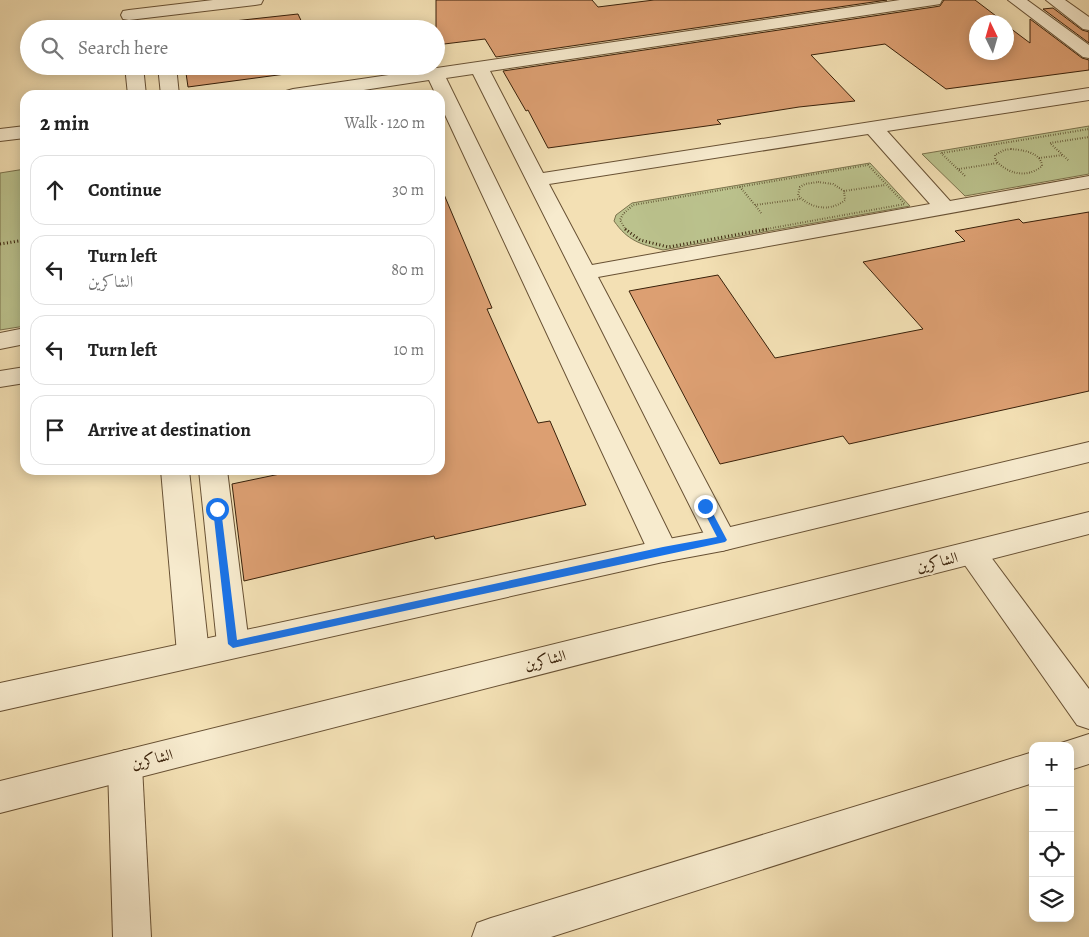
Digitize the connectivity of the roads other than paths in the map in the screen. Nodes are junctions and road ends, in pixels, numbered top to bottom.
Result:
1 (255, 0) edge
2 (934, 0) edge
3 (1016, 0) edge
4 (1054, 0) edge
5 (160, 6) edge
6 (129, 15) edge
7 (161, 20) edge
8 (1089, 25) edge
9 (1089, 53) edge
10 (479, 68) junction
11 (445, 73) edge
12 (135, 75) edge
13 (168, 75) edge
14 (428, 75) edge
15 (435, 75) edge
16 (136, 90) edge
17 (169, 90) edge
18 (327, 90) edge
19 (443, 90) edge
20 (1089, 94) edge
21 (445, 95) edge
22 (873, 128) junction
23 (20, 133) edge
24 (0, 136) edge
25 (537, 180) junction
26 (1089, 182) edge
27 (944, 208) junction
28 (584, 273) junction
29 (20, 337) edge
30 (0, 341) edge
31 (20, 376) edge
32 (0, 379) edge
33 (1089, 452) edge
34 (175, 475) edge
35 (214, 475) edge
36 (1089, 523) edge
37 (722, 540) junction
38 (663, 551) junction
39 (972, 553) junction
40 (233, 644) junction
41 (193, 653) junction
42 (0, 696) edge
43 (1089, 715) edge
44 (1089, 749) edge
45 (1074, 754) edge
46 (125, 766) junction
47 (1029, 768) edge
48 (0, 797) edge
49 (132, 937) edge
50 (491, 937) edge

1 - 5 street
2 - 10 street
3 - 9 street
4 - 8 street
5 - 6 street
5 - 7 street
10 - 11 street
10 - 25 street
12 - 16 street
13 - 17 street
14 - 18 street
15 - 19 street
20 - 22 street
21 - 38 street
22 - 25 street
22 - 27 street
23 - 24 street
25 - 28 street
26 - 27 street
27 - 28 street
28 - 37 street
29 - 30 street
31 - 32 street
33 - 37 street
34 - 41 street
35 - 40 street
36 - 39 street, الشاكرين
37 - 38 street
38 - 40 street
39 - 43 street
39 - 46 street, الشاكرين
40 - 41 street
41 - 42 street
44 - 45 street
46 - 48 street, الشاكرين
46 - 49 street
47 - 50 street

